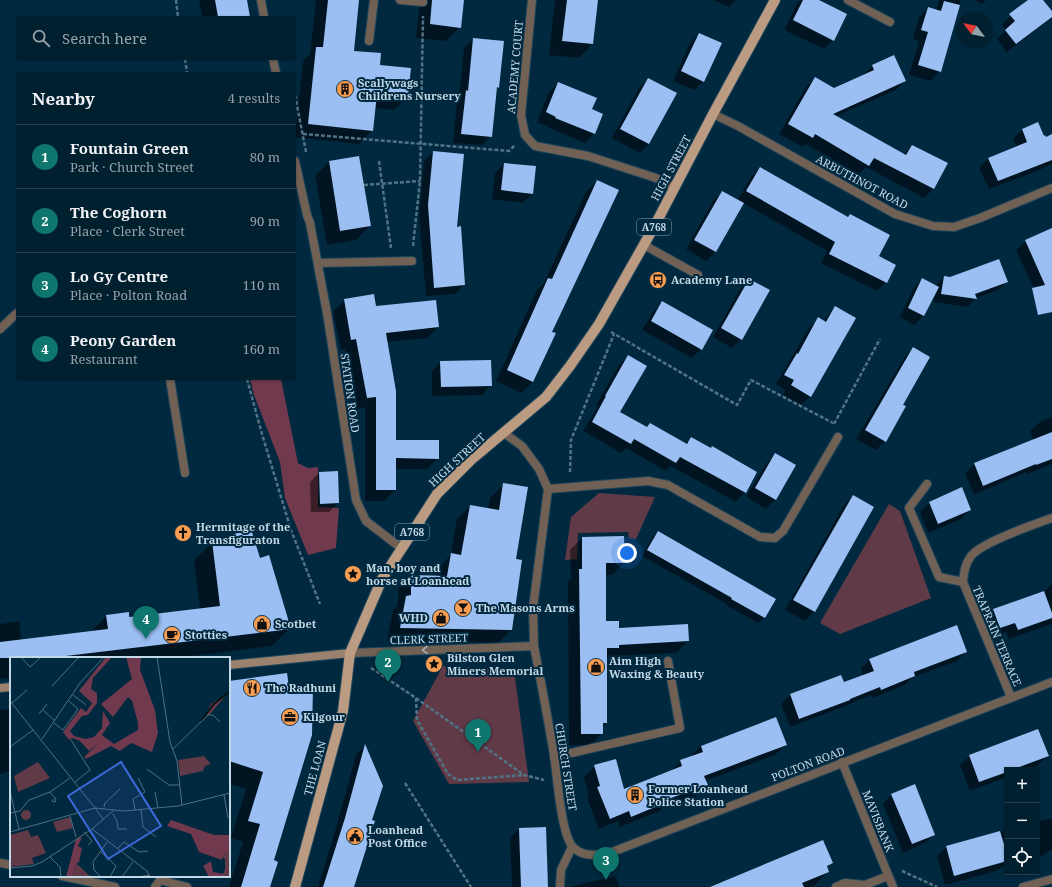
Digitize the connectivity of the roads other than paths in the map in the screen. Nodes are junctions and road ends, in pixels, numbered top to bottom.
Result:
1 (261, 0) edge
2 (374, 0) edge
3 (400, 0) edge
4 (532, 0) edge
5 (775, 0) edge
6 (848, 0) edge
7 (424, 2) road end
8 (264, 16) edge
9 (890, 22) dead end
10 (369, 41) dead end
11 (273, 60) edge
12 (276, 72) edge
13 (713, 114) junction
14 (296, 166) edge
15 (674, 187) junction
16 (1052, 188) edge
17 (644, 245) junction
18 (412, 261) road end
19 (318, 264) junction
20 (698, 275) dead end
21 (16, 314) edge
22 (0, 329) edge
23 (170, 380) edge
24 (504, 433) junction
25 (838, 437) road end
26 (185, 473) dead end
27 (927, 484) dead end
28 (548, 489) junction
29 (1052, 518) edge
30 (401, 548) junction
31 (963, 582) junction
32 (534, 646) junction
33 (350, 653) junction
34 (668, 661) dead end
35 (230, 665) edge
36 (1052, 682) edge
37 (10, 687) edge
38 (0, 688) edge
39 (1011, 697) junction
40 (554, 756) junction
41 (842, 762) junction
42 (572, 847) junction
43 (0, 863) edge
44 (10, 865) edge
45 (888, 876) junction
46 (67, 877) edge
47 (1052, 879) edge
48 (115, 887) edge
49 (155, 887) edge
50 (187, 887) edge
51 (295, 887) edge
52 (560, 887) edge
53 (836, 887) edge
54 (893, 887) edge
55 (1023, 887) edge

1 - 8 street
2 - 10 street
3 - 7 street
4 - 15 street, ACADEMY COURT
5 - 13 main road, HIGH STREET / A768
6 - 9 street
11 - 12 street
13 - 15 main road, HIGH STREET / A768
13 - 16 street, ARBUTHNOT ROAD
14 - 19 street, STATION ROAD
15 - 17 main road, HIGH STREET / A768
17 - 20 street
17 - 24 main road, HIGH STREET / A768
18 - 19 street
19 - 30 street, STATION ROAD
21 - 22 street
23 - 26 street
24 - 28 street
24 - 30 main road, HIGH STREET / A768
25 - 28 street
27 - 31 street
28 - 32 street
29 - 31 street, TRAPRAIN TERRACE
30 - 33 main road, HIGH STREET / A768
31 - 39 street, TRAPRAIN TERRACE
32 -> 33 street, CLERK STREET
32 - 40 street, CHURCH STREET
33 - 35 main road, CLERK STREET
33 - 51 main road, THE LOAN / A768
34 - 40 street
36 - 39 street, POLTON ROAD
37 - 38 main road
39 - 41 street, POLTON ROAD
40 - 42 street, CHURCH STREET
41 - 42 street, POLTON ROAD
41 - 45 street, MAVISBANK
42 - 52 street
43 - 44 street
45 - 53 street
45 - 54 street, MAVISBANK
46 - 48 street
47 - 55 street
49 - 50 street

